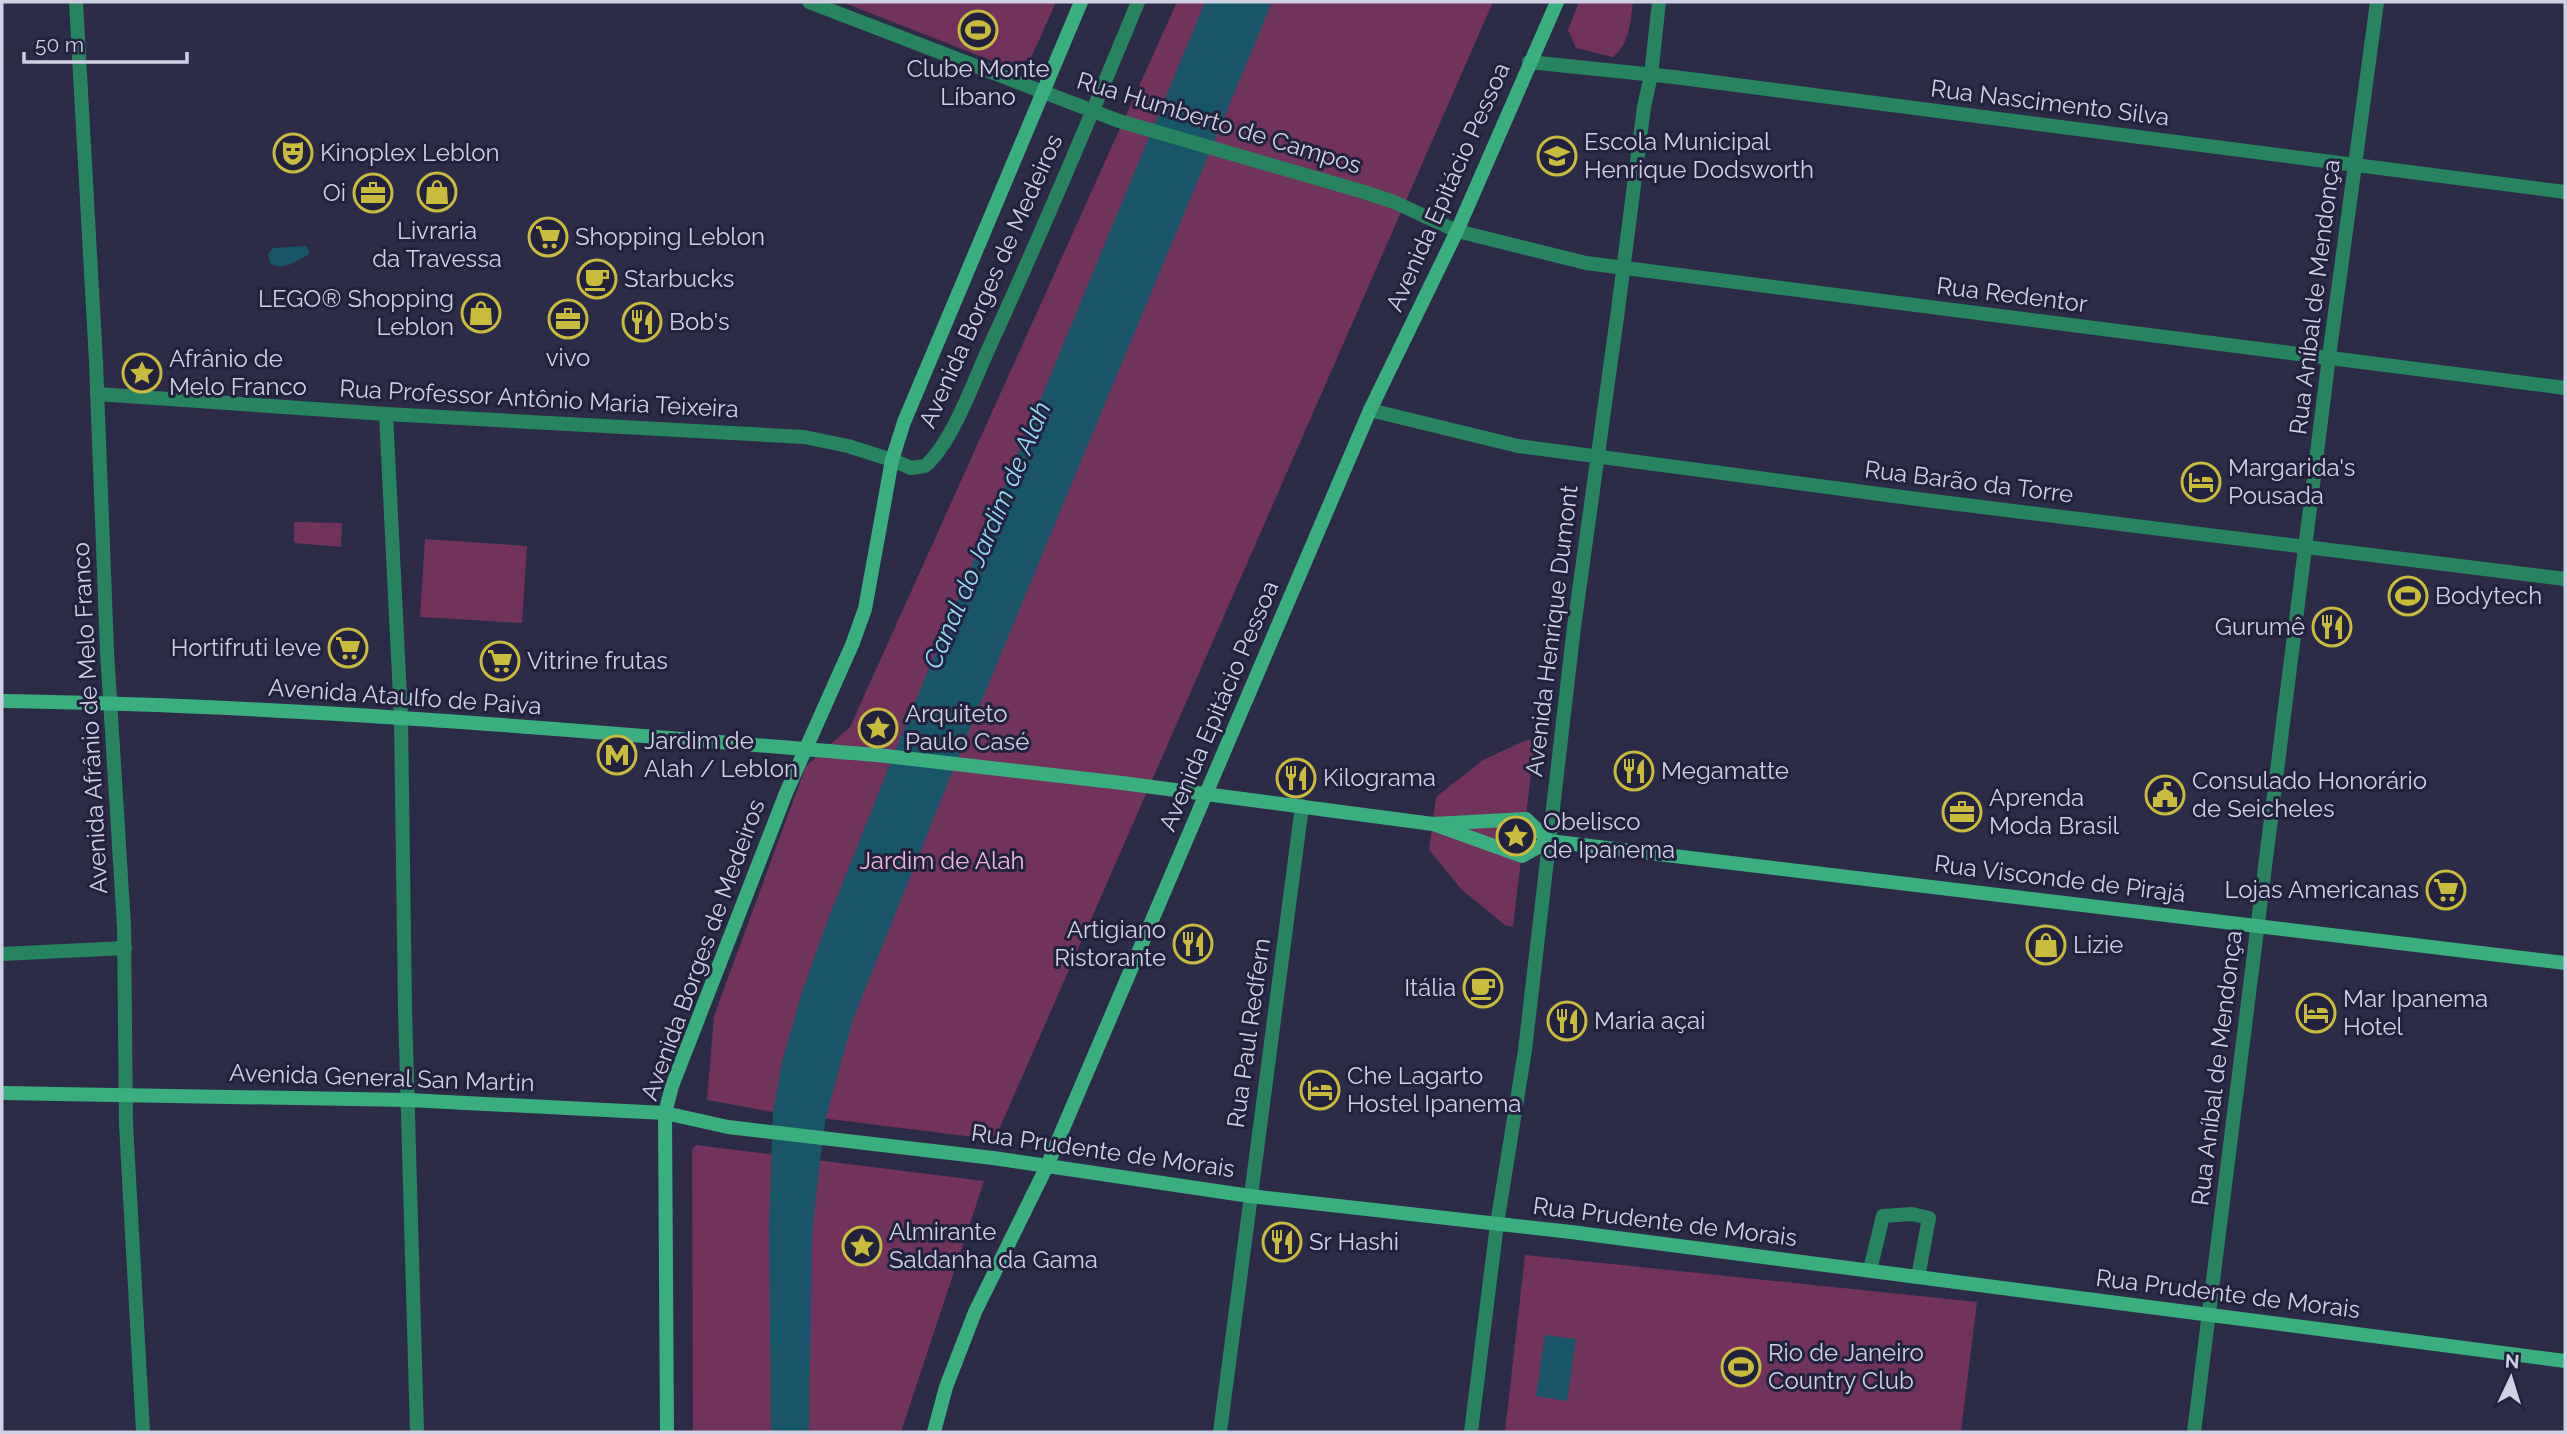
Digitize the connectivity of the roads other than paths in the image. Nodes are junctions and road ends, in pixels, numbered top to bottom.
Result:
1 (76, 2) edge
2 (809, 2) edge
3 (1081, 2) edge
4 (1138, 2) edge
5 (1557, 2) edge
6 (1658, 2) edge
7 (2377, 2) edge
8 (1529, 62) junction
9 (1651, 75) junction
10 (1042, 91) junction
11 (1093, 111) junction
12 (2355, 166) junction
13 (2565, 192) edge
14 (1457, 230) junction
15 (1623, 269) junction
16 (2329, 357) junction
17 (2565, 388) edge
18 (97, 394) junction
19 (1370, 410) junction
20 (386, 414) junction
21 (1597, 456) junction
22 (892, 460) junction
23 (2307, 547) junction
24 (2565, 579) edge
25 (2, 701) edge
26 (110, 703) junction
27 (401, 717) junction
28 (804, 750) junction
29 (1207, 794) junction
30 (1302, 806) junction
31 (1433, 824) junction
32 (1549, 841) junction
33 (2258, 925) junction
34 (125, 948) junction
35 (2, 954) edge
36 (2565, 963) edge
37 (2, 1093) edge
38 (127, 1095) junction
39 (408, 1100) junction
40 (665, 1114) junction
41 (760, 1130) joint
42 (1047, 1166) junction
43 (1250, 1196) junction
44 (1497, 1224) junction
45 (1870, 1270) junction
46 (1918, 1277) junction
47 (2209, 1314) junction
48 (2565, 1361) edge
49 (143, 1432) edge
50 (417, 1432) edge
51 (667, 1432) edge
52 (934, 1432) edge
53 (1220, 1432) edge
54 (1471, 1432) edge
55 (2194, 1432) edge

1 - 18 street, Avenida Afrânio de Melo Franco
2 - 10 street, Rua Humberto de Campos
3 - 10 main road, Avenida Borges de Medeiros
4 - 11 street, Avenida Borges de Medeiros
5 - 8 main road, Avenida Epitácio Pessoa
6 - 9 street, Avenida Henrique Dumont
7 - 12 street, Rua Aníbal de Mendonça
8 - 9 street, Rua Nascimento Silva
8 - 14 main road, Avenida Epitácio Pessoa
9 - 12 street, Rua Nascimento Silva
9 - 15 street, Avenida Henrique Dumont
10 - 11 street, Rua Humberto de Campos
10 - 22 main road, Avenida Borges de Medeiros
11 - 14 street, Rua Humberto de Campos
11 - 22 street, Avenida Borges de Medeiros
12 - 13 street, Rua Nascimento Silva
12 - 16 street, Rua Aníbal de Mendonça
14 - 15 street, Rua Redentor
14 - 19 main road, Avenida Epitácio Pessoa
15 - 16 street, Rua Redentor
15 - 21 street, Avenida Henrique Dumont
16 - 17 street, Rua Redentor
16 - 23 street, Rua Aníbal de Mendonça
18 - 20 street, Rua Professor Antônio Maria Teixeira
18 - 26 street, Avenida Afrânio de Melo Franco
19 - 21 street, Rua Barão da Torre
19 - 29 main road, Avenida Epitácio Pessoa
20 - 22 street, Rua Professor Antônio Maria Teixeira
20 - 27 street
21 - 23 street, Rua Barão da Torre
21 - 32 street, Avenida Henrique Dumont
22 - 28 main road, Avenida Borges de Medeiros
23 - 24 street, Rua Barão da Torre
23 - 33 street, Rua Aníbal de Mendonça
25 - 26 main road, Avenida Ataulfo de Paiva
26 - 27 main road, Avenida Ataulfo de Paiva
26 - 34 street, Avenida Afrânio de Melo Franco
27 - 28 main road, Avenida Ataulfo de Paiva
27 - 39 street
28 - 29 main road, Avenida Ataulfo de Paiva, bridge
28 - 40 main road, Avenida Borges de Medeiros
29 - 30 main road
29 - 42 main road, Avenida Epitácio Pessoa
30 - 31 main road
30 - 43 street, Rua Paul Redfern
31 - 32 main road
31 - 32 main road
32 - 33 main road, Rua Visconde de Pirajá
32 - 44 street, Avenida Henrique Dumont
33 - 36 main road, Rua Visconde de Pirajá
33 - 47 street, Rua Aníbal de Mendonça
34 - 35 street
34 - 38 street, Avenida Afrânio de Melo Franco
37 - 38 main road, Avenida General San Martin
38 - 39 main road, Avenida General San Martin
38 - 49 street, Avenida Afrânio de Melo Franco
39 - 40 main road, Avenida General San Martin
39 - 50 street
40 - 41 main road, Avenida General San Martin
40 - 51 main road, Avenida Borges de Medeiros
41 - 42 main road, Rua Prudente de Morais
42 - 43 main road, Rua Prudente de Morais
42 - 52 main road, Avenida Epitácio Pessoa
43 - 44 main road, Rua Prudente de Morais
43 - 53 street, Rua Paul Redfern
44 - 45 main road, Rua Prudente de Morais
44 - 54 street, Avenida Henrique Dumont
45 - 46 main road, Rua Prudente de Morais
45 - 46 street
46 - 47 main road, Rua Prudente de Morais
47 - 48 main road, Rua Prudente de Morais
47 - 55 street, Rua Aníbal de Mendonça

